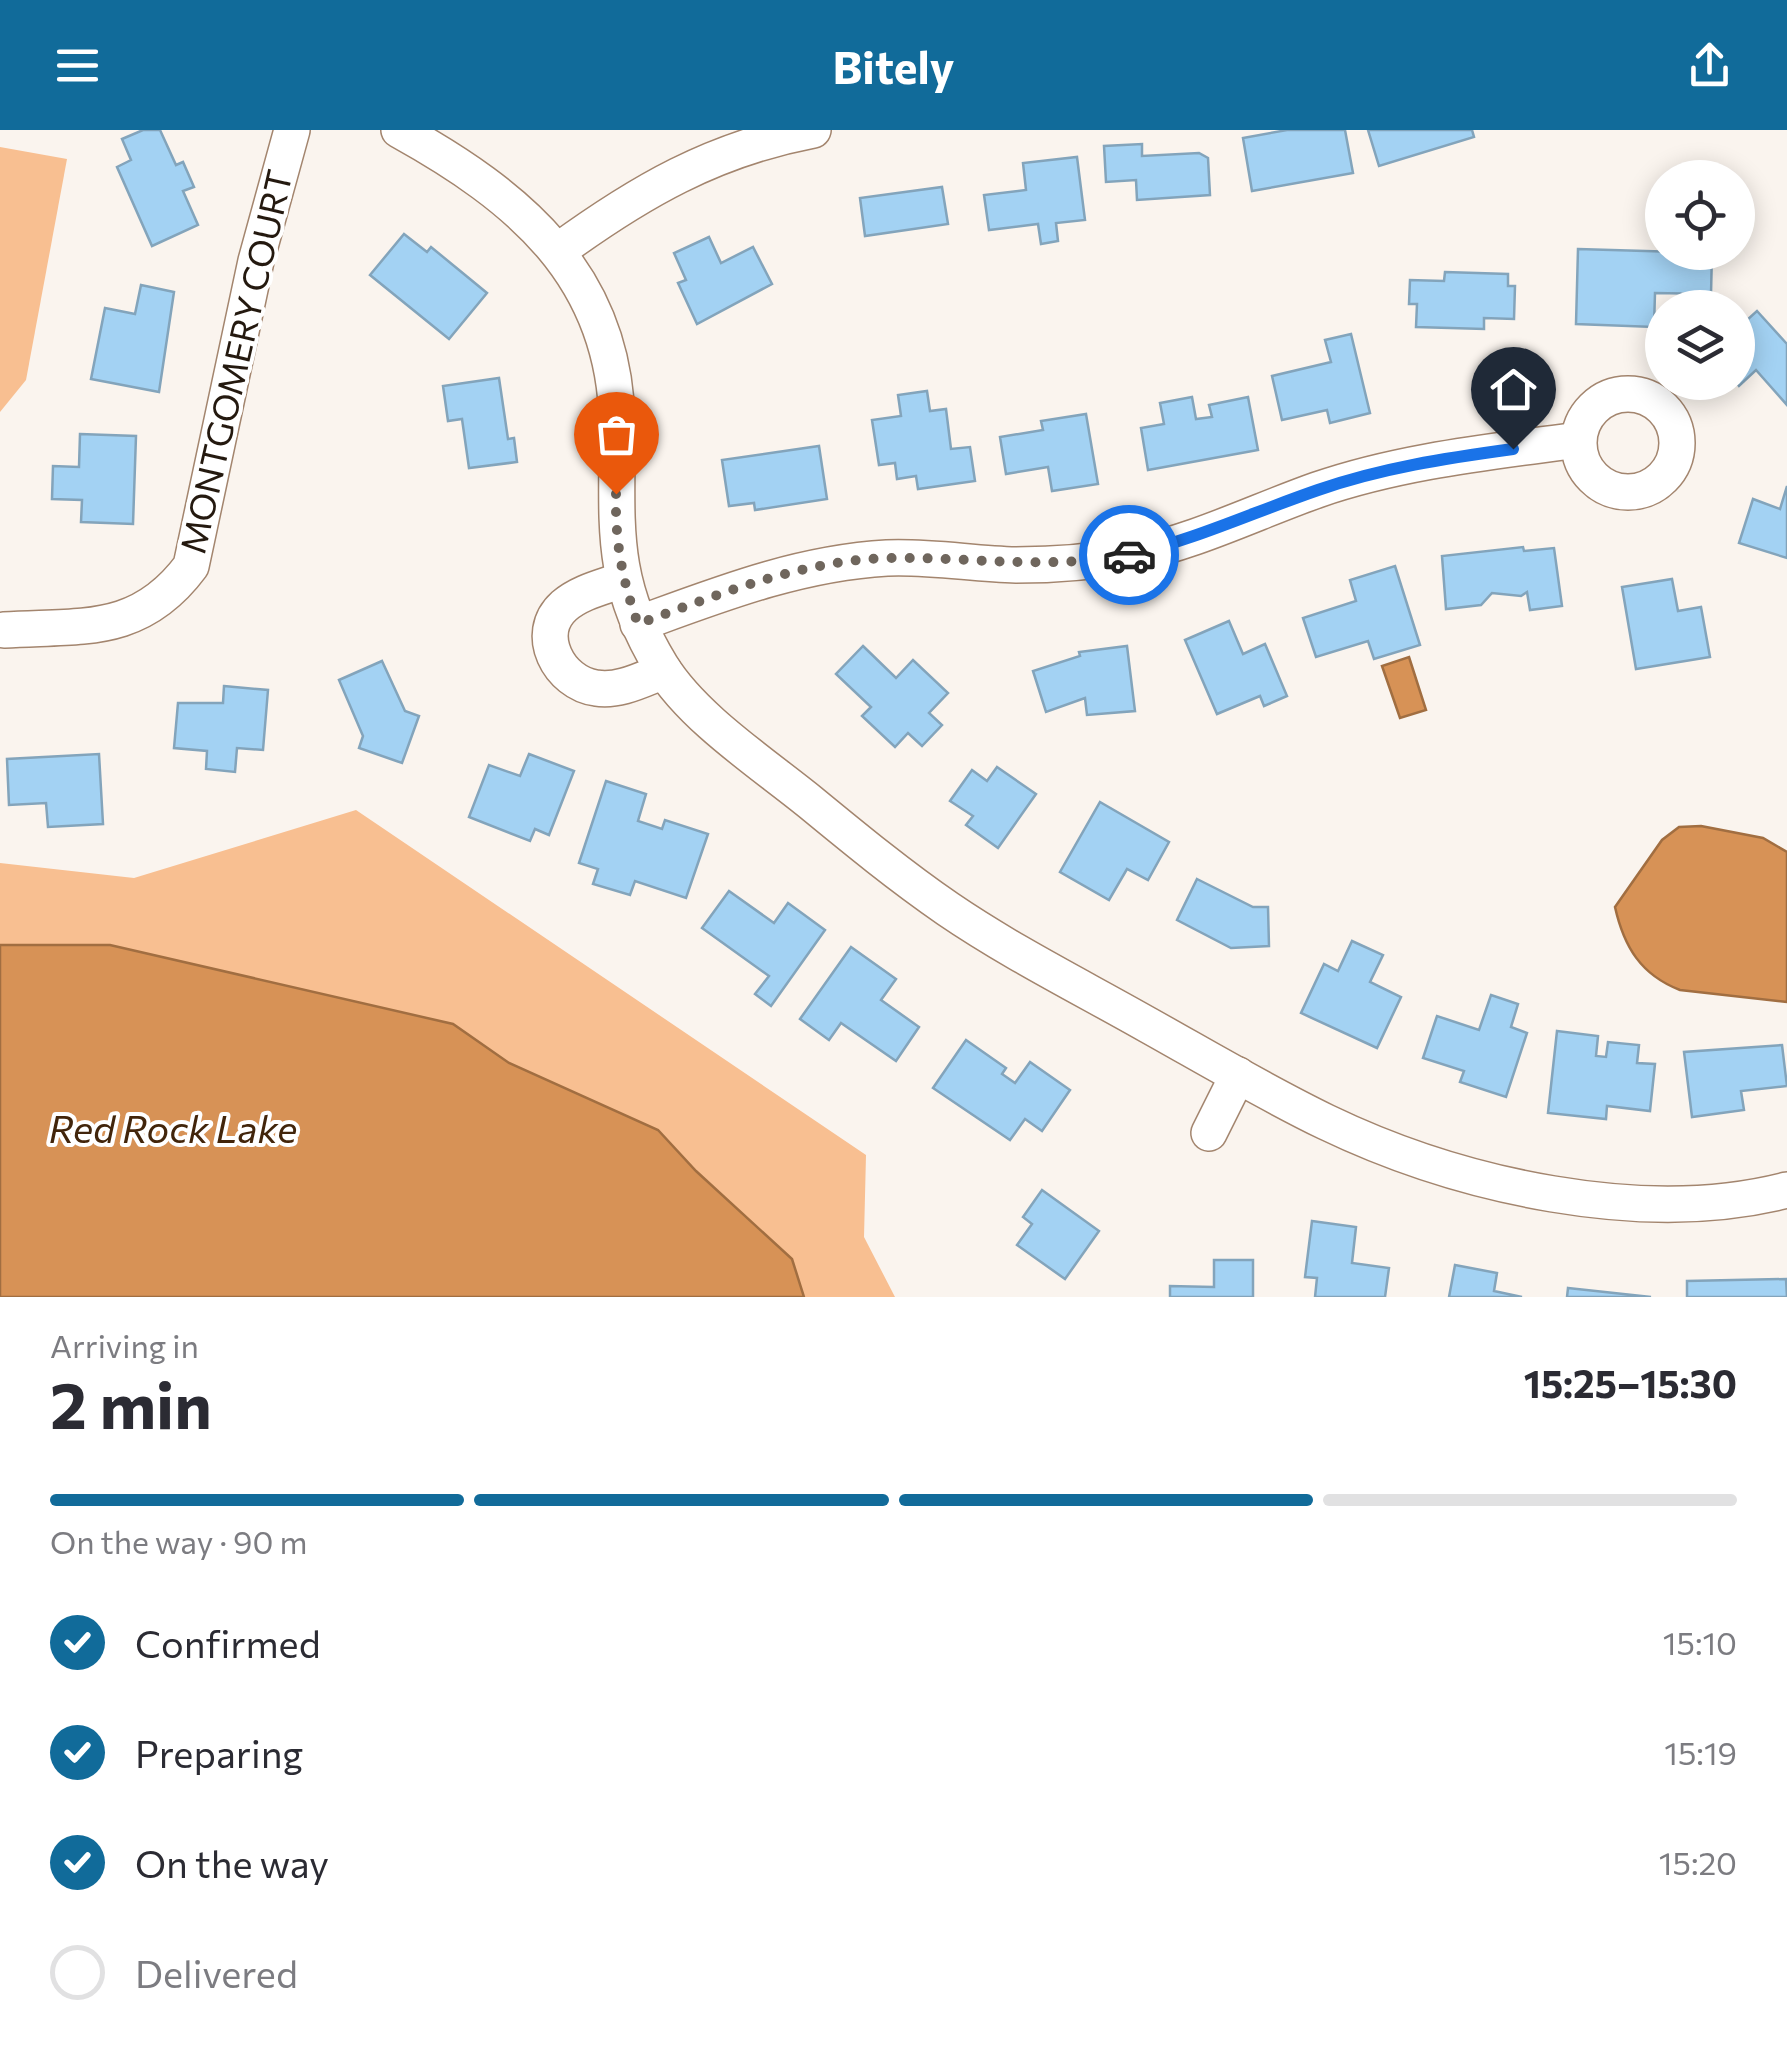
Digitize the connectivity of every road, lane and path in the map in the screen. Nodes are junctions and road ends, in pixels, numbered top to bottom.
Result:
1 (292, 130) edge
2 (399, 130) edge
3 (813, 130) edge
4 (558, 251) junction
5 (1578, 440) dead end
6 (622, 580) junction
7 (638, 624) junction
8 (4, 630) dead end
9 (664, 671) junction
10 (1238, 1075) junction
11 (1209, 1132) dead end
12 (1787, 1190) edge

1 - 8 street, MONTGOMERY COURT
2 - 4 street
3 - 4 street
4 - 6 street
5 - 7 street
6 - 7 street
6 - 9 street
7 - 9 street
9 - 10 street
10 - 11 street
10 - 12 street

